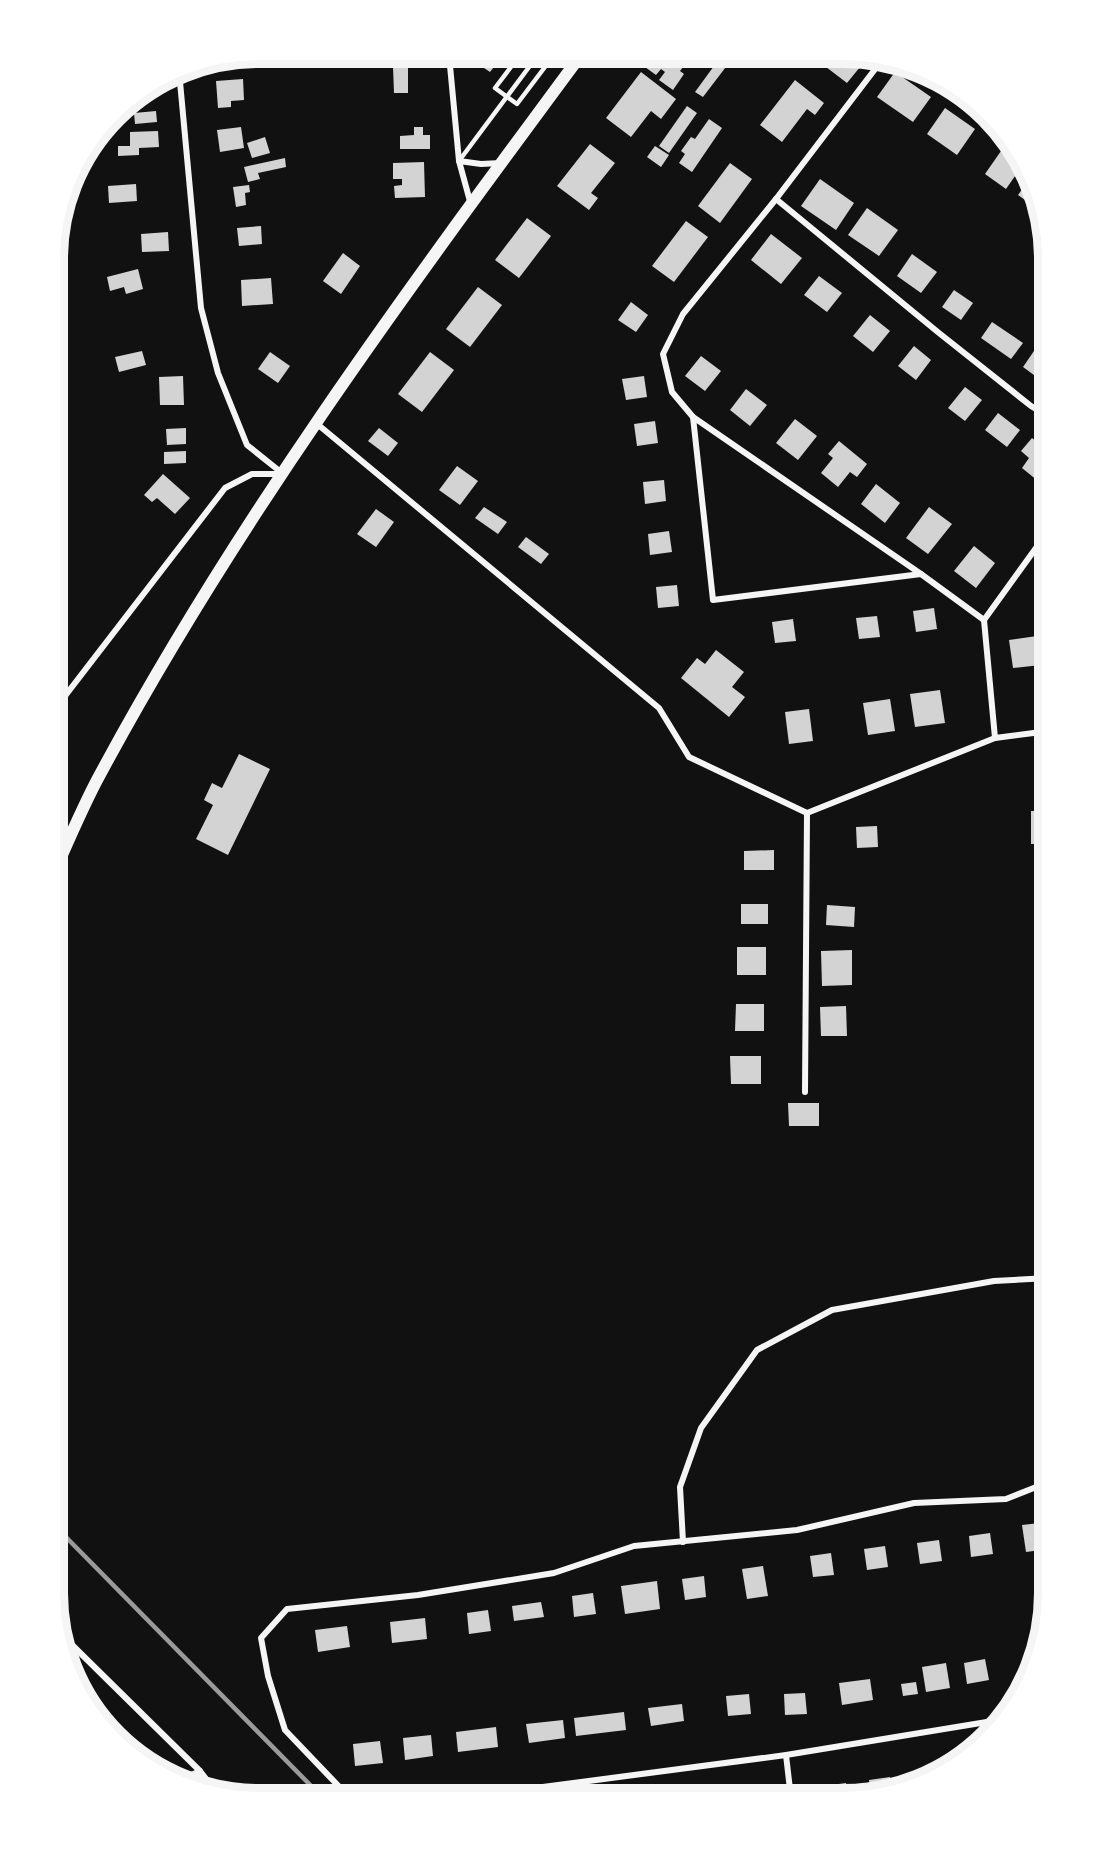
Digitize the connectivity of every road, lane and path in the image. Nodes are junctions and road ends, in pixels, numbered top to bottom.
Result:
1 (450, 64) edge
2 (513, 64) edge
3 (531, 64) edge
4 (547, 64) edge
5 (574, 64) edge
6 (876, 67) edge
7 (180, 82) edge
8 (507, 97) junction
9 (459, 161) junction
10 (501, 163) junction
11 (776, 199) junction
12 (471, 205) junction
13 (1038, 410) edge
14 (693, 417) junction
15 (316, 423) junction
16 (283, 474) junction
17 (1038, 545) edge
18 (921, 574) junction
19 (984, 620) junction
20 (64, 698) edge
21 (1038, 732) edge
22 (995, 738) junction
23 (807, 813) junction
24 (64, 851) edge
25 (805, 1092) dead end
26 (1038, 1279) edge
27 (1038, 1486) edge
28 (683, 1542) junction
29 (71, 1644) edge
30 (989, 1722) edge
31 (786, 1755) junction
32 (200, 1771) junction
33 (191, 1775) edge
34 (207, 1780) edge
35 (340, 1788) edge
36 (535, 1788) edge
37 (790, 1788) edge

1 - 9 street
2 - 8 lane
3 - 8 lane
4 - 8 lane
5 - 10 main road
6 - 11 street
7 - 16 street
8 - 9 lane
9 - 10 street
9 - 12 street
10 - 12 main road
11 - 13 street
11 - 14 street
12 - 15 main road
14 - 18 street
14 - 18 street
15 - 16 main road
15 - 23 street
16 - 20 street
16 - 24 main road
17 - 19 street
18 - 19 street
19 - 22 street
21 - 22 street
22 - 23 street
23 - 25 street
26 - 28 street
27 - 28 street
28 - 35 street
29 - 32 street
30 - 31 street
31 - 36 street
31 - 37 street
32 - 33 street
32 - 34 street

